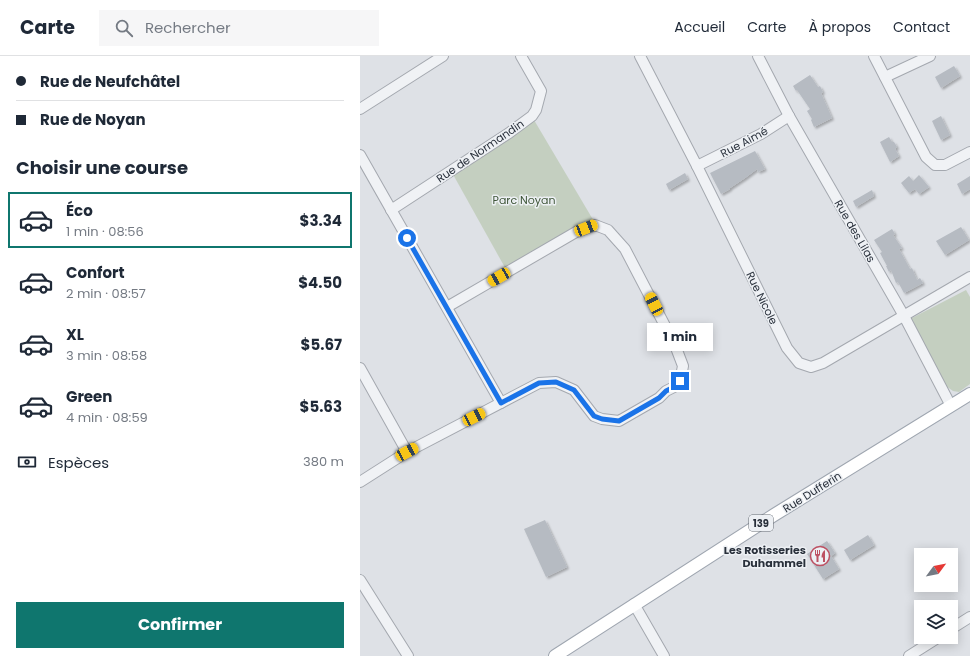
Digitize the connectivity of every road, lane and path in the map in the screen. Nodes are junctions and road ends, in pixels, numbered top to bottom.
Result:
1 (443, 56) edge
2 (521, 56) edge
3 (640, 56) edge
4 (758, 56) edge
5 (874, 56) edge
6 (930, 56) edge
7 (885, 77) junction
8 (360, 109) edge
9 (789, 116) junction
10 (970, 152) edge
11 (360, 155) edge
12 (697, 166) junction
13 (391, 210) junction
14 (970, 276) edge
15 (447, 307) junction
16 (904, 316) junction
17 (360, 368) edge
18 (970, 394) edge
19 (501, 403) junction
20 (951, 406) junction
21 (407, 452) junction
22 (360, 482) edge
23 (360, 580) edge
24 (634, 604) junction
25 (970, 617) edge
26 (958, 625) edge
27 (928, 644) edge
28 (408, 656) edge
29 (554, 656) edge
30 (664, 656) edge
31 (909, 656) edge

1 - 8 street
2 - 13 street, Rue de Normandin
3 - 12 street, Rue Nicole
4 - 9 street, Rue des Lilas
5 - 7 street
6 - 7 street
7 - 10 street
9 - 12 street, Rue Aimé
9 - 16 street, Rue des Lilas
11 - 13 street
12 - 16 street, Rue Nicole
13 - 15 street
14 - 16 street, Rue Nicole
15 - 19 street
15 - 19 street
16 - 20 street, Rue des Lilas
17 - 21 street
18 - 20 main road, Rue Dufferin / 139
19 - 21 street
20 - 24 main road, Rue Dufferin / 139
21 - 22 street
23 - 28 street
24 - 29 main road, Rue Dufferin / 139
24 - 30 street
25 - 26 street
27 - 31 street

